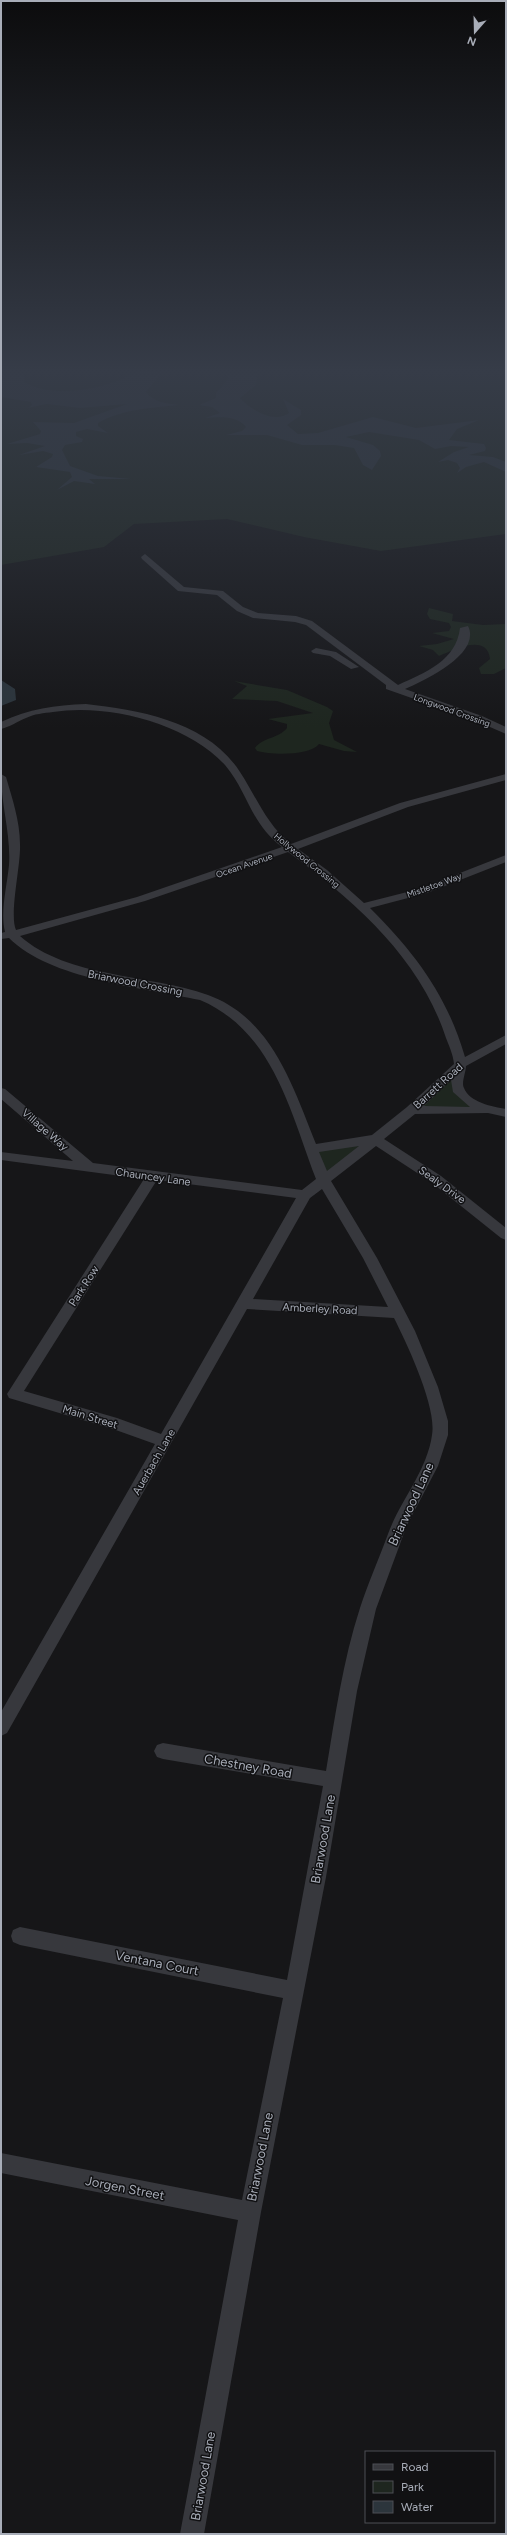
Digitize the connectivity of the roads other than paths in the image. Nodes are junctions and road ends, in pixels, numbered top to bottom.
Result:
1 (145, 556) dead end
2 (465, 628) dead end
3 (316, 651) dead end
4 (397, 689) junction
5 (1, 726) edge
6 (506, 731) edge
7 (1, 777) edge
8 (506, 777) edge
9 (292, 848) junction
10 (506, 858) edge
11 (361, 908) junction
12 (7, 935) edge
13 (506, 1039) edge
14 (461, 1064) junction
15 (1, 1092) edge
16 (412, 1110) junction
17 (500, 1112) edge
18 (375, 1139) junction
19 (311, 1149) junction
20 (1, 1156) edge
21 (90, 1168) junction
22 (152, 1177) junction
23 (323, 1179) junction
24 (305, 1195) junction
25 (506, 1235) edge
26 (242, 1304) junction
27 (398, 1313) junction
28 (14, 1394) joint
29 (166, 1442) junction
30 (1, 1728) edge
31 (163, 1751) dead end
32 (333, 1780) junction
33 (20, 1936) dead end
34 (293, 1991) junction
35 (1, 2163) edge
36 (250, 2212) junction
37 (192, 2534) edge

1 - 4 street
2 - 4 street
3 - 4 street
4 - 6 street, Longwood Crossing
5 - 9 street, Hollywood Crossing
7 - 12 street
8 - 9 street, Ocean Avenue
9 - 11 street, Hollywood Crossing
9 - 12 street, Ocean Avenue
10 - 11 street, Mistletoe Way
11 - 14 street, Hollywood Crossing
12 - 19 street, Briarwood Crossing
13 - 14 street, Barrett Road
14 - 16 street, Barrett Road
14 - 17 street
15 - 21 street, Village Way
16 - 17 street
16 - 18 street, Barrett Road
18 - 19 street, Barrett Road
18 - 23 street, Barrett Road
18 - 25 street, Sealy Drive
19 - 23 street, Briarwood Crossing
20 - 21 street, Chauncey Lane
21 - 22 street, Chauncey Lane
22 - 24 street, Chauncey Lane
22 - 28 street, Park Row
23 - 24 street, Barrett Road
23 - 27 street, Briarwood Lane
24 - 26 street, Auerbach Lane
26 - 27 street, Amberley Road
26 - 29 street, Auerbach Lane
27 - 32 street, Briarwood Lane
28 - 29 street, Main Street
29 - 30 street, Auerbach Lane
31 - 32 street, Chestney Road
32 - 34 street, Briarwood Lane
33 - 34 street, Ventana Court
34 - 36 street, Briarwood Lane
35 - 36 street, Jorgen Street
36 - 37 street, Briarwood Lane

